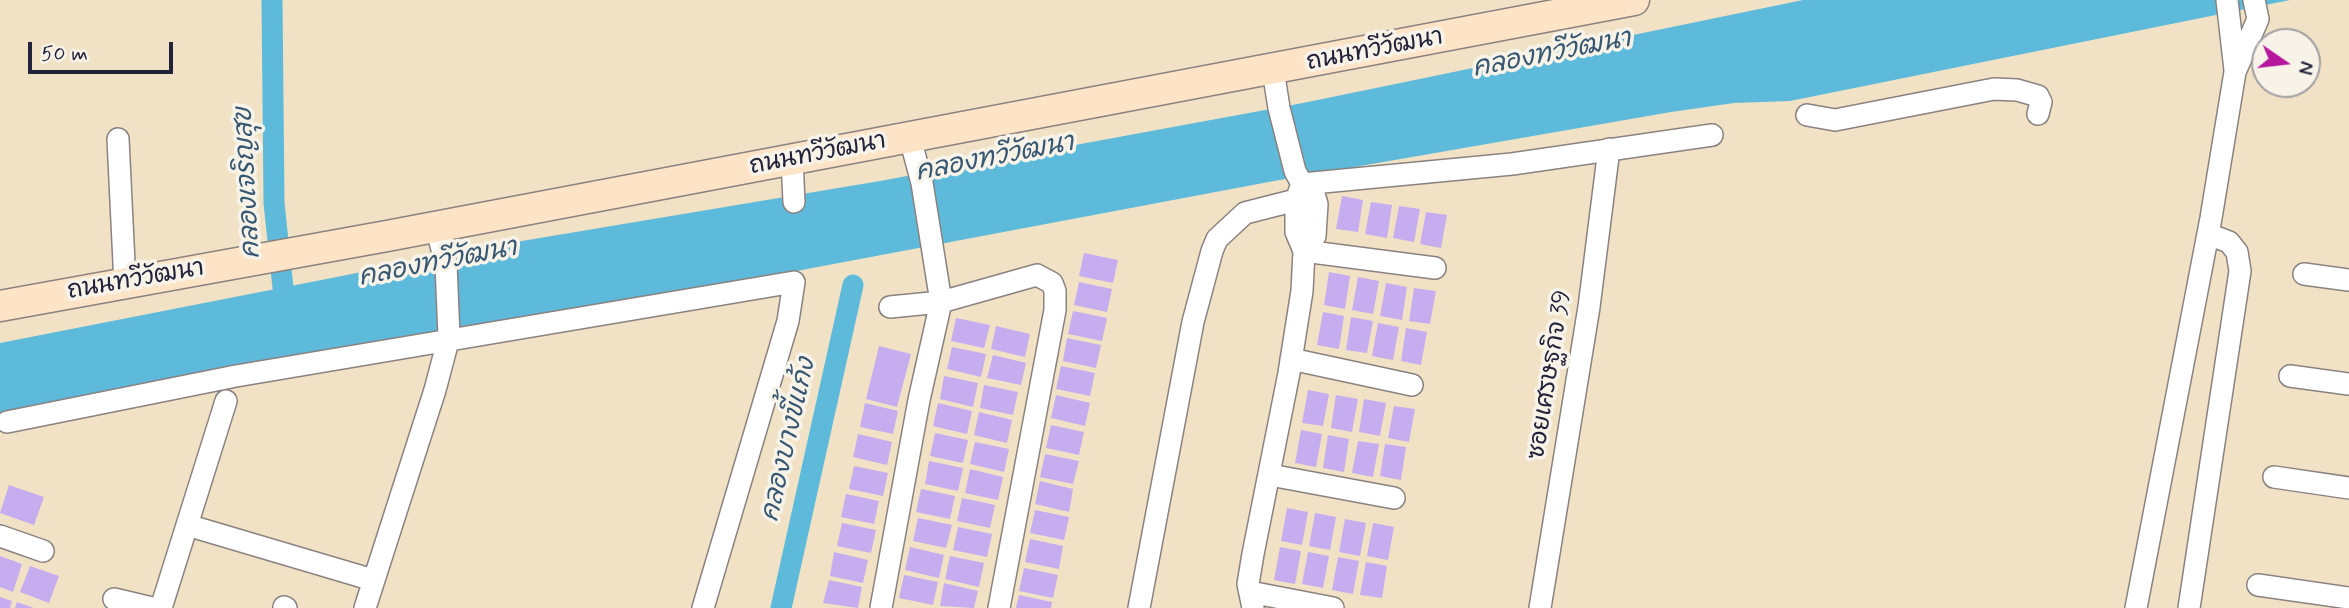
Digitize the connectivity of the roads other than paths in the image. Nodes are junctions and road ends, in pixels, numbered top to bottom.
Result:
1 (2227, 0) edge
2 (1618, 1) edge
3 (2256, 9) edge
4 (1520, 12) edge
5 (1273, 70) junction
6 (2235, 72) junction
7 (2038, 114) dead end
8 (1807, 115) dead end
9 (1712, 135) dead end
10 (910, 138) junction
11 (118, 139) dead end
12 (1609, 149) junction
13 (792, 160) junction
14 (1298, 185) junction
15 (794, 202) dead end
16 (436, 227) junction
17 (2208, 234) junction
18 (1304, 251) junction
19 (1435, 268) dead end
20 (2304, 274) dead end
21 (2349, 280) edge
22 (125, 284) junction
23 (941, 302) junction
24 (0, 306) edge
25 (890, 307) dead end
26 (448, 339) junction
27 (1291, 359) junction
28 (2290, 376) dead end
29 (2349, 384) edge
30 (1412, 385) dead end
31 (226, 401) dead end
32 (8, 422) dead end
33 (1270, 475) junction
34 (2274, 477) dead end
35 (2349, 488) edge
36 (1394, 498) dead end
37 (187, 525) junction
38 (0, 536) edge
39 (43, 551) dead end
40 (373, 580) junction
41 (2258, 585) dead end
42 (2349, 598) edge
43 (114, 599) dead end
44 (1252, 600) edge
45 (152, 608) edge
46 (161, 608) edge
47 (366, 608) edge
48 (704, 608) edge
49 (881, 608) edge
50 (999, 608) edge
51 (1139, 608) edge
52 (1334, 608) edge
53 (1540, 608) edge
54 (2136, 608) edge
55 (2189, 608) edge

1 - 6 street
2 - 4 main road, ถนนทวีวัฒนา
3 - 6 street
4 - 5 main road, ถนนทวีวัฒนา
5 - 10 main road, ถนนทวีวัฒนา
5 - 14 street
6 - 17 street
7 - 8 street
9 - 12 street
10 - 13 main road, ถนนทวีวัฒนา
10 - 23 street
11 - 22 street
12 - 14 street
12 - 53 street, ซอยเศรษฐกิจ 39
13 - 15 street
13 - 16 main road, ถนนทวีวัฒนา
14 - 18 street
14 - 51 street
16 - 22 main road, ถนนทวีวัฒนา
16 - 26 street
17 - 54 street
17 - 55 street
18 - 19 street
18 - 27 street
20 - 21 street
22 - 24 main road, ถนนทวีวัฒนา
23 - 25 street
23 - 49 street
23 - 50 street
26 - 32 street
26 - 40 street
26 - 48 street
27 - 30 street
27 - 33 street
28 - 29 street
31 - 37 street
33 - 36 street
33 - 44 street
34 - 35 street
37 - 40 street
37 - 46 street
38 - 39 street
40 - 47 street
41 - 42 street
43 - 45 street
44 - 52 street

